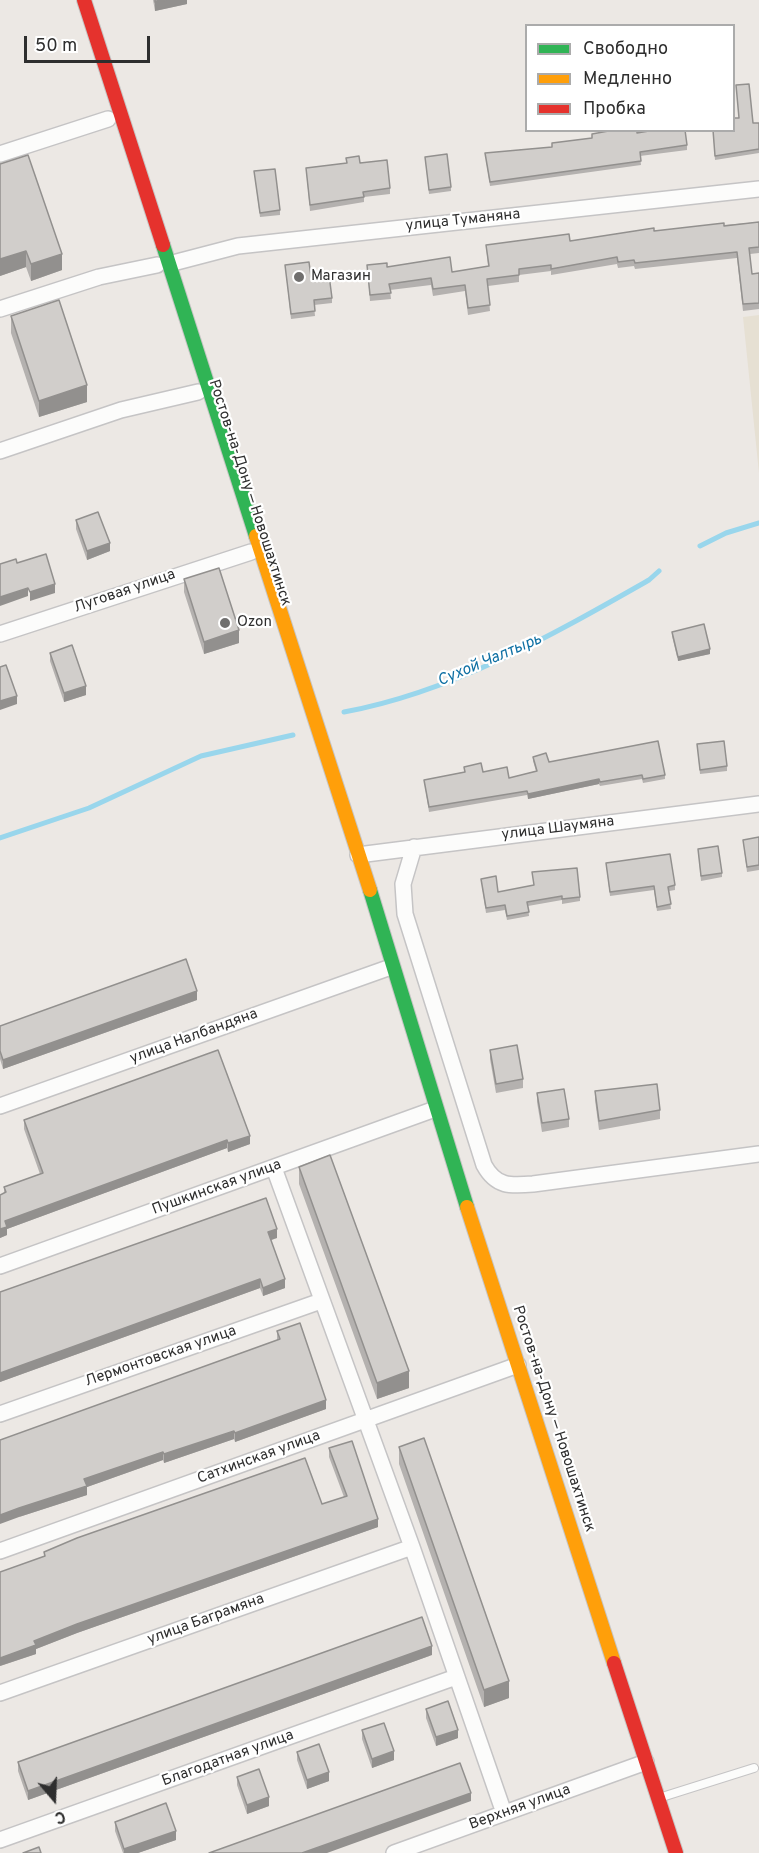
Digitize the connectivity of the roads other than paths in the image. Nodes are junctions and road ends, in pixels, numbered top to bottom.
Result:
1 (72, 0) edge
2 (84, 0) edge
3 (108, 119) junction
4 (0, 154) edge
5 (759, 189) edge
6 (163, 265) junction
7 (0, 309) edge
8 (198, 392) junction
9 (0, 451) edge
10 (251, 552) junction
11 (0, 634) edge
12 (759, 804) edge
13 (414, 847) junction
14 (358, 855) junction
15 (388, 968) junction
16 (398, 994) junction
17 (0, 1106) edge
18 (435, 1109) junction
19 (759, 1154) edge
20 (274, 1168) junction
21 (0, 1266) edge
22 (321, 1301) junction
23 (518, 1365) junction
24 (0, 1414) edge
25 (364, 1420) junction
26 (412, 1547) junction
27 (0, 1551) edge
28 (456, 1677) junction
29 (0, 1693) edge
30 (646, 1762) junction
31 (753, 1768) dead end
32 (658, 1798) junction
33 (504, 1813) junction
34 (0, 1840) edge
35 (394, 1853) edge
36 (676, 1853) edge

1 - 3 main road, Ростов-на-Дону — Новошахтинск
2 - 6 main road, Ростов-на-Дону — Новошахтинск
3 - 4 street
3 - 6 main road, Ростов-на-Дону — Новошахтинск
5 - 6 street, улица Туманяна
6 - 7 street, улица Туманяна
6 - 8 main road, Ростов-на-Дону — Новошахтинск
6 - 14 main road, Ростов-на-Дону — Новошахтинск
8 - 9 street
8 - 10 main road, Ростов-на-Дону — Новошахтинск
10 - 11 street, Луговая улица
10 - 15 main road, Ростов-на-Дону — Новошахтинск
12 - 13 street, улица Шаумяна
13 - 14 street, улица Шаумяна
13 - 19 street
14 - 16 main road, Ростов-на-Дону — Новошахтинск
15 - 16 main road, Ростов-на-Дону — Новошахтинск
15 - 17 street, улица Налбандяна
16 - 18 main road, Ростов-на-Дону — Новошахтинск
18 - 20 street, Пушкинская улица
18 - 23 main road, Ростов-на-Дону — Новошахтинск
20 - 21 street, Пушкинская улица
20 - 22 street
22 - 24 street, Лермонтовская улица
22 - 25 street
23 - 25 street, Сатхинская улица
23 - 30 main road, Ростов-на-Дону — Новошахтинск
25 - 26 street
25 - 27 street, Сатхинская улица
26 - 28 street
26 - 29 street, улица Баграмяна
28 - 33 street
28 - 34 street, Благодатная улица
30 - 32 main road, Ростов-на-Дону — Новошахтинск
30 - 33 street, Верхняя улица
31 - 32 lane
32 - 36 main road, Ростов-на-Дону — Новошахтинск
33 - 35 street, Верхняя улица

